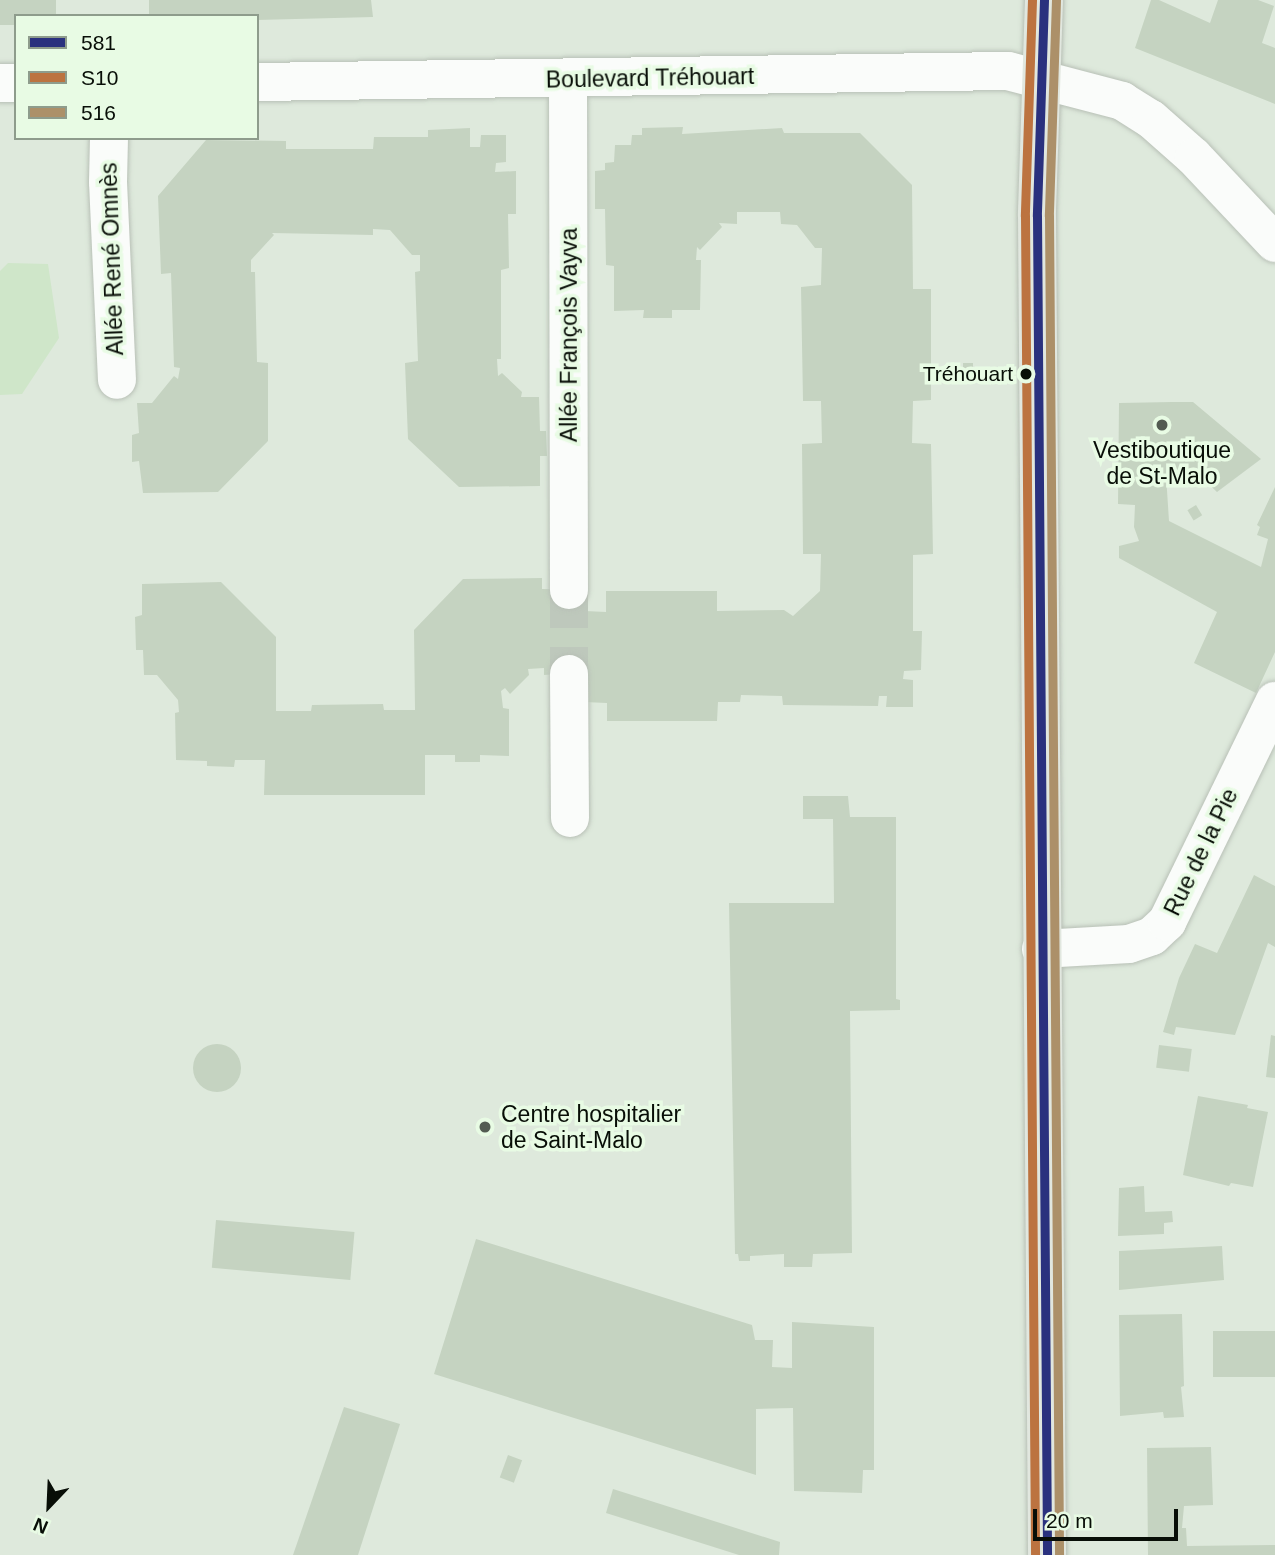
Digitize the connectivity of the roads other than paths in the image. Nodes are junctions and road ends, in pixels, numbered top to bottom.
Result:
1 (1044, 0) edge
2 (568, 80) junction
3 (1041, 80) junction
4 (259, 82) edge
5 (109, 140) edge
6 (1275, 243) edge
7 (117, 380) dead end
8 (569, 590) tunnel mouth
9 (569, 674) tunnel mouth
10 (1275, 701) edge
11 (570, 818) dead end
12 (1041, 949) junction
13 (1047, 1555) edge

1 - 3 main road
2 - 3 street, Boulevard Tréhouart
2 - 4 street, Boulevard Tréhouart
2 - 8 street, Allée François Vayva
3 - 6 street, Boulevard Tréhouart
3 - 12 main road
5 - 7 street, Allée René Omnès
9 - 11 street
10 - 12 street, Rue de la Pie
12 - 13 main road

